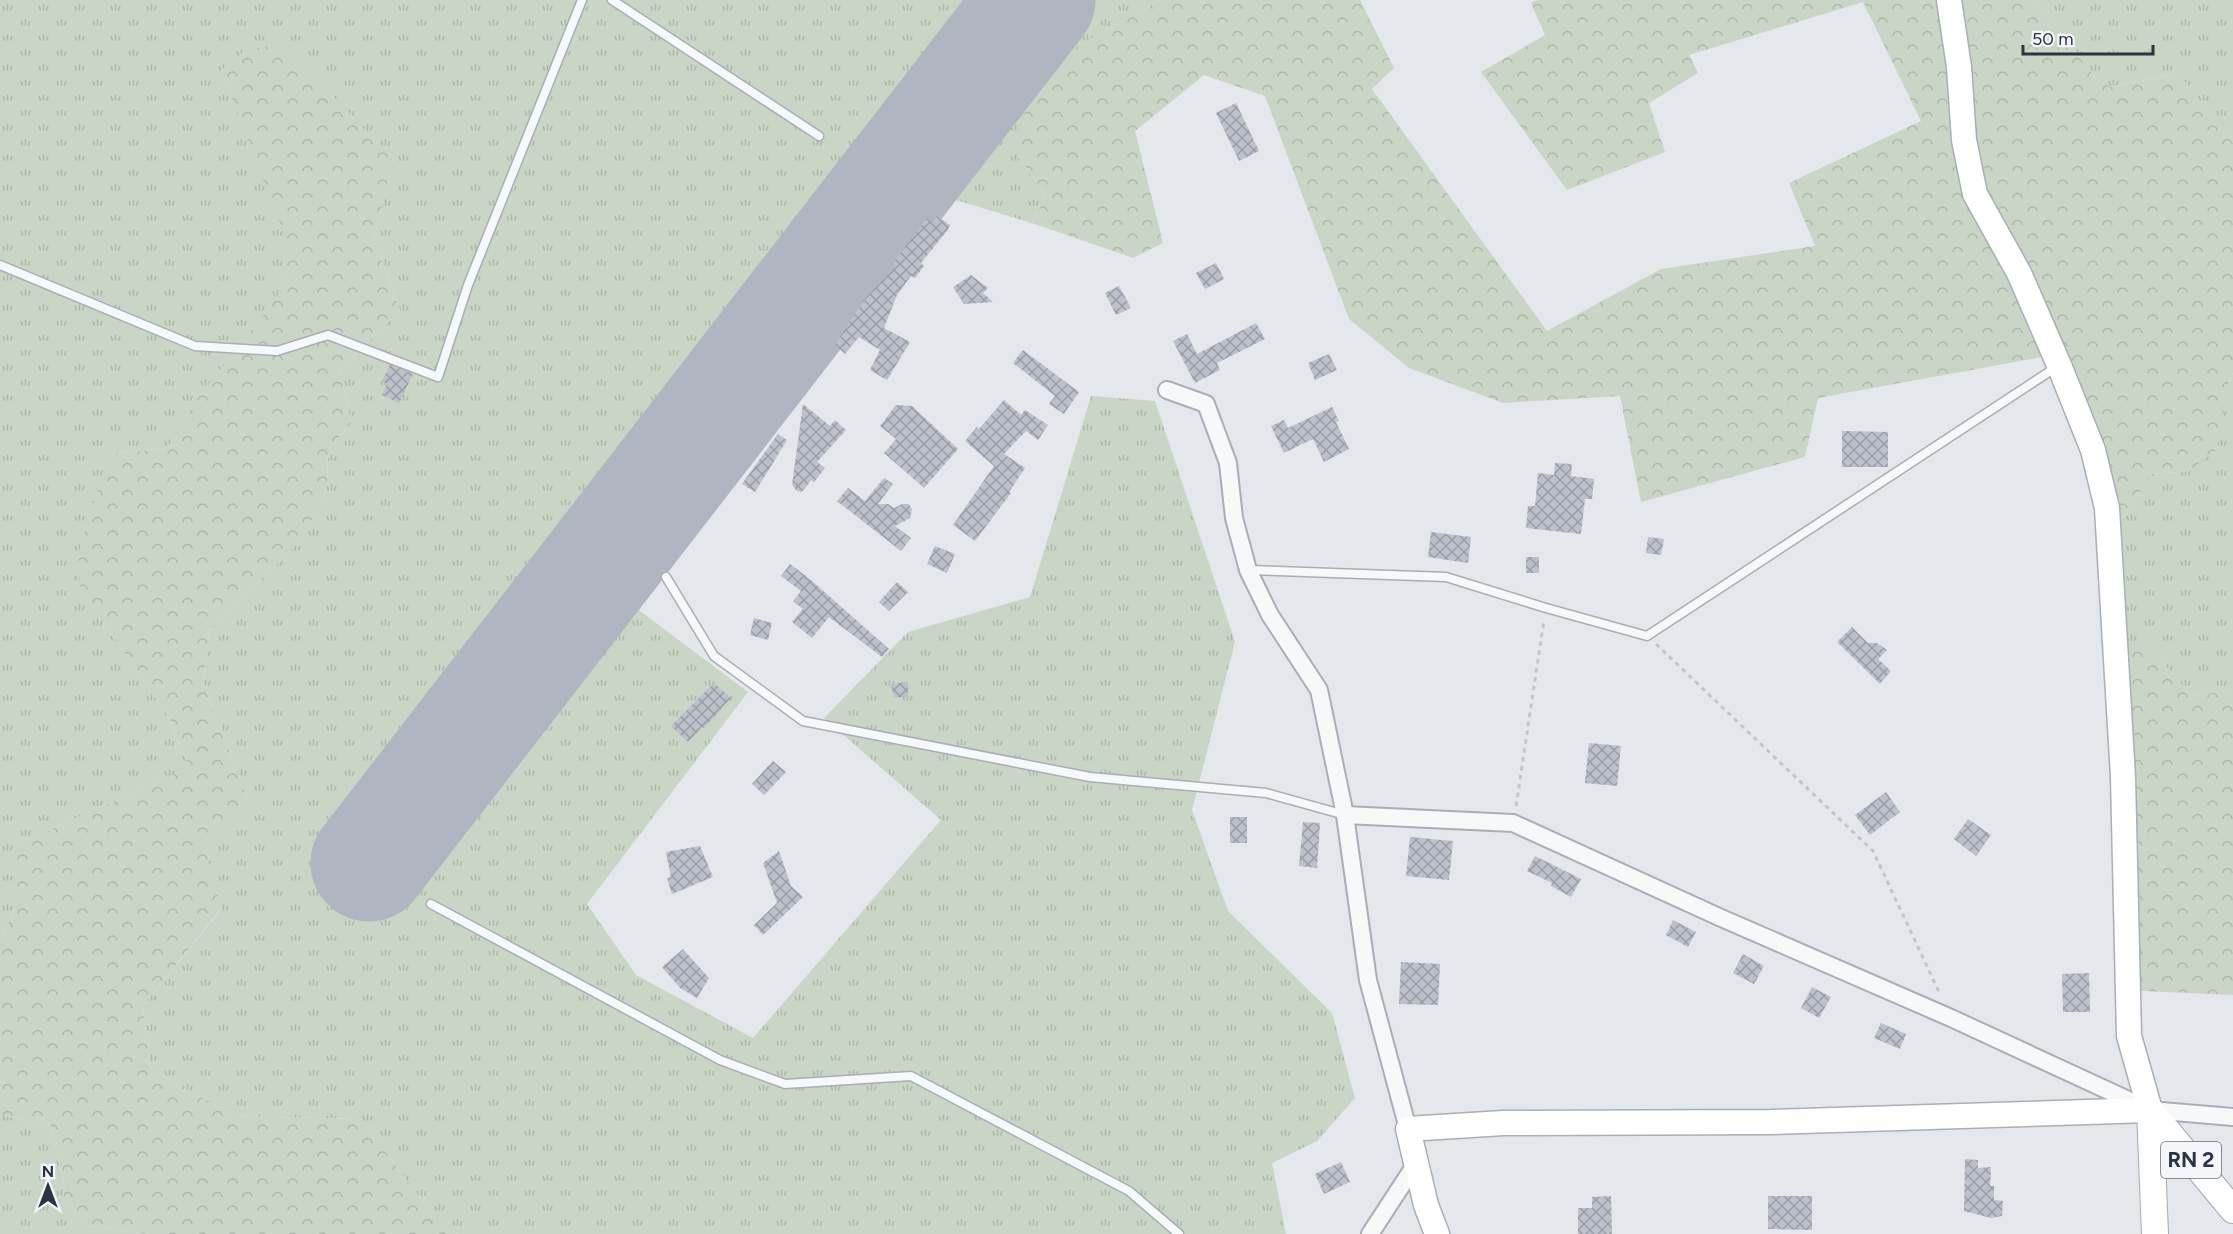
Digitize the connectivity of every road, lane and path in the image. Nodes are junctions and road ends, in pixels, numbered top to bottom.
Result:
1 (582, 0) edge
2 (612, 0) edge
3 (1948, 2) edge
4 (819, 136) dead end
5 (0, 265) edge
6 (2059, 365) junction
7 (1167, 390) dead end
8 (1248, 570) junction
9 (666, 578) dead end
10 (1545, 608) junction
11 (1647, 636) junction
12 (1345, 815) junction
13 (1514, 823) junction
14 (431, 904) dead end
15 (1951, 1018) junction
16 (2150, 1110) junction
17 (2233, 1117) edge
18 (1408, 1129) junction
19 (1417, 1162) junction
20 (2233, 1210) edge
21 (1179, 1234) edge
22 (1370, 1234) edge
23 (1437, 1234) edge
24 (2155, 1234) edge

1 - 5 lane
2 - 4 lane
3 - 6 street
6 - 11 lane
6 - 16 street
7 - 8 street
8 - 10 lane
8 - 12 street
9 - 12 lane
10 - 11 lane
10 - 13 path
11 - 15 path
12 - 13 street
12 - 18 street
13 - 15 street
14 - 21 lane
15 - 16 street
16 - 17 street
16 - 18 street
16 - 20 main road, RN 2
16 - 24 main road, RN 2
18 - 19 street
19 - 22 street
19 - 23 street

